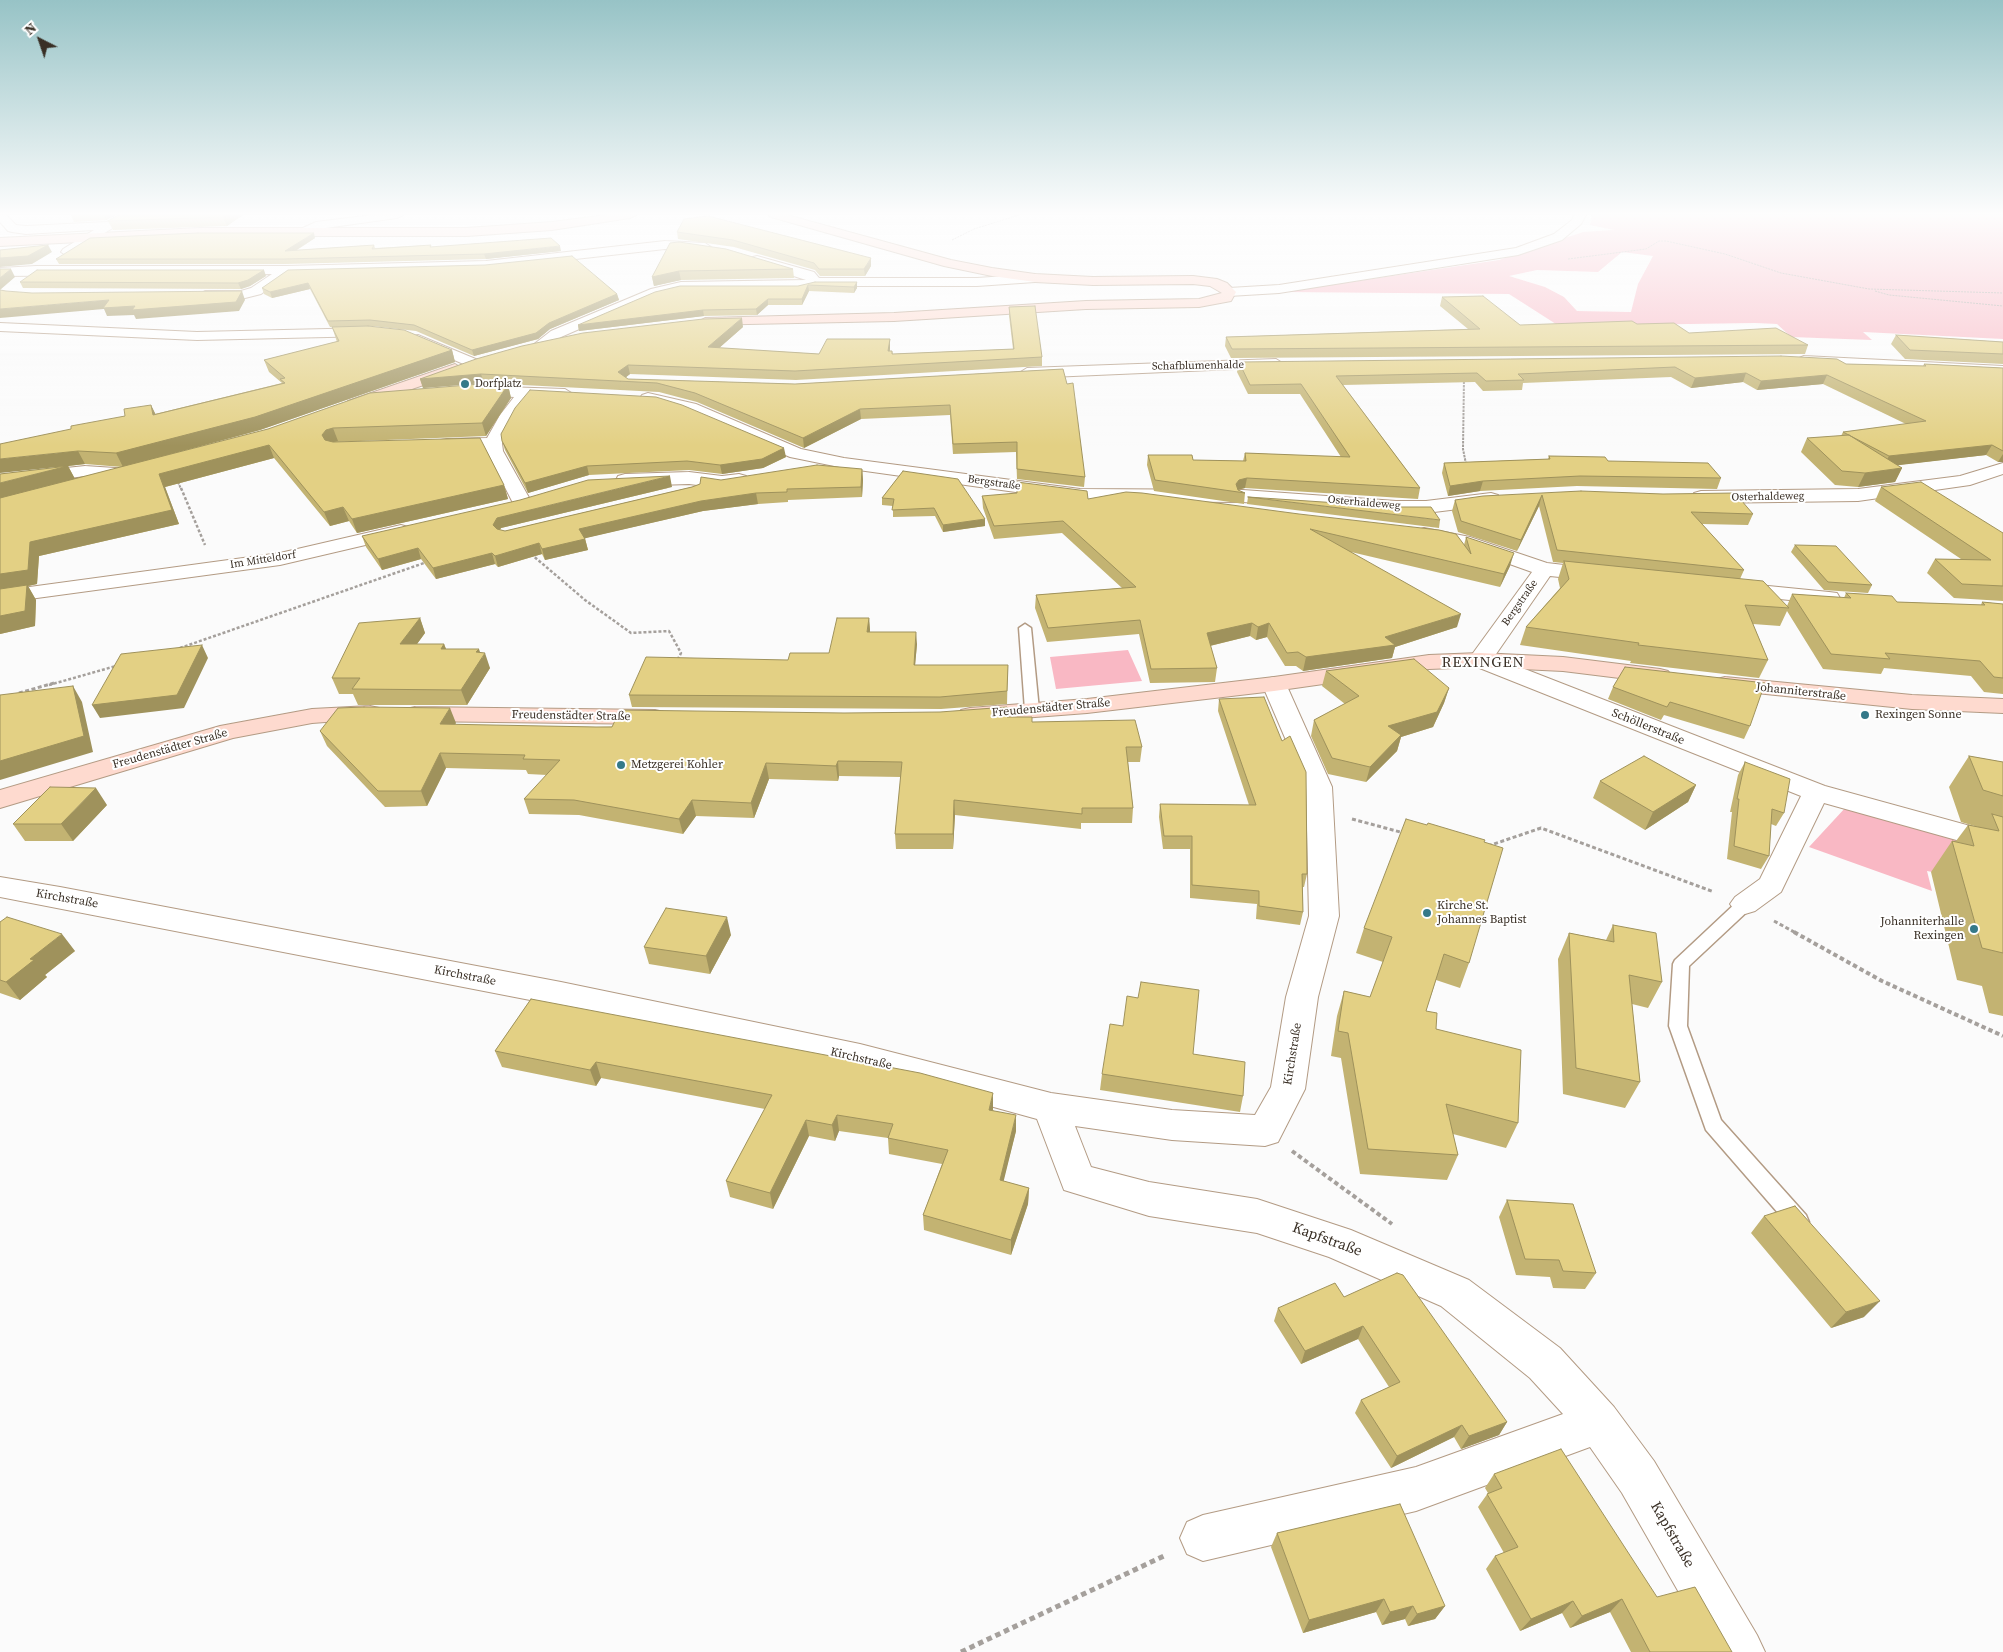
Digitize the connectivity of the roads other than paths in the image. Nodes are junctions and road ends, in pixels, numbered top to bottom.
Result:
1 (252, 292) edge
2 (656, 292) edge
3 (1229, 292) edge
4 (192, 295) edge
5 (685, 324) edge
6 (0, 327) edge
7 (382, 333) edge
8 (594, 334) edge
9 (401, 335) edge
10 (540, 345) junction
11 (521, 349) edge
12 (490, 357) edge
13 (1787, 360) edge
14 (473, 362) junction
15 (1291, 364) edge
16 (2003, 371) edge
17 (1014, 374) edge
18 (484, 390) junction
19 (527, 392) junction
20 (455, 393) edge
21 (435, 394) edge
22 (632, 397) edge
23 (368, 399) junction
24 (340, 409) edge
25 (493, 443) junction
26 (435, 445) edge
27 (170, 463) edge
28 (844, 463) junction
29 (2003, 468) edge
30 (793, 473) edge
31 (130, 474) junction
32 (758, 477) edge
33 (0, 481) edge
34 (607, 481) edge
35 (722, 482) junction
36 (66, 489) edge
37 (541, 497) edge
38 (1141, 497) junction
39 (1508, 497) edge
40 (1678, 497) edge
41 (657, 498) edge
42 (522, 503) junction
43 (503, 508) edge
44 (1297, 519) edge
45 (416, 528) edge
46 (1410, 532) edge
47 (1544, 569) junction
48 (1617, 577) edge
49 (1722, 588) edge
50 (0, 597) edge
51 (1847, 600) edge
52 (1025, 628) dead end
53 (1480, 660) junction
54 (1274, 684) junction
55 (2003, 706) edge
56 (1032, 710) junction
57 (678, 717) edge
58 (950, 717) edge
59 (1816, 792) junction
60 (0, 798) edge
61 (2003, 844) edge
62 (0, 887) edge
63 (1744, 904) joint
64 (1051, 1108) junction
65 (1812, 1236) edge
66 (1599, 1422) junction
67 (1203, 1538) road end
68 (1740, 1652) edge

1 - 4 street
2 - 10 street
3 - 5 street
6 - 7 street
8 - 10 street
9 - 14 street
10 - 11 street
12 - 14 street
13 - 16 street
14 - 23 street
15 - 17 street, Schafblumenhalde
18 - 19 street
18 - 19 street
18 - 20 street
19 - 25 street
21 - 23 street
22 - 28 street, Bergstraße
23 - 24 street
25 - 26 street
25 - 42 street
27 - 31 street
28 - 30 street
28 - 38 street, Bergstraße
29 - 40 street, Osterhaldeweg
31 - 33 street
31 - 36 street
32 - 35 street
34 - 35 street
35 - 41 street
37 - 42 street
38 - 39 street, Osterhaldeweg
38 - 44 street, Bergstraße
42 - 43 street
45 - 50 street, Im Mitteldorf
46 - 47 street, Bergstraße
47 - 48 street
47 - 53 street, Bergstraße
49 - 51 street
52 - 56 lane
53 - 54 street, Freudenstädter Straße
53 - 55 street, Johanniterstraße
53 - 59 street, Schöllerstraße
54 - 56 street, Freudenstädter Straße
54 - 64 street, Kirchstraße
56 - 58 street, Freudenstädter Straße
57 - 60 street, Freudenstädter Straße
59 - 61 street, Schöllerstraße
59 - 63 street
62 - 64 street, Kirchstraße
63 - 65 lane
64 - 66 street, Kapfstraße
66 - 67 street
66 - 68 street, Kapfstraße

